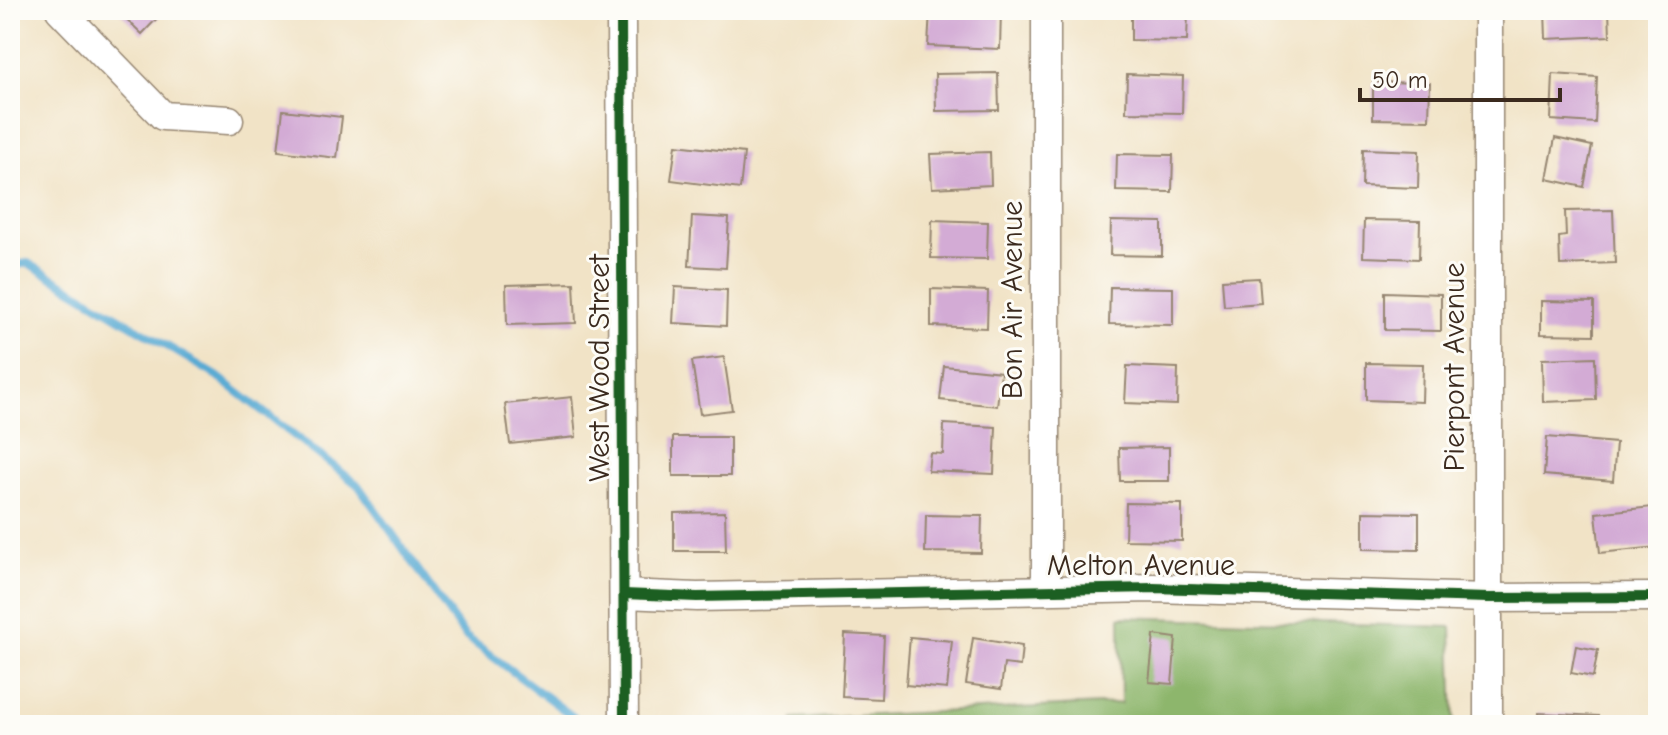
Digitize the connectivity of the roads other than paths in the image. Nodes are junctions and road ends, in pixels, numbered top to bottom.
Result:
1 (60, 10) edge
2 (621, 10) edge
3 (1046, 10) edge
4 (1488, 10) edge
5 (229, 120) dead end
6 (1046, 590) junction
7 (624, 594) junction
8 (1658, 597) edge
9 (1488, 598) junction
10 (624, 725) edge
11 (1488, 725) edge

1 - 5 street
2 - 7 street, West Wood Street
3 - 6 street, Bon Air Avenue
4 - 9 street, Pierpont Avenue
6 - 7 street, Melton Avenue
6 - 9 street, Melton Avenue
7 - 10 street, West Wood Street
8 - 9 street, Melton Avenue
9 - 11 street, Pierpont Avenue

